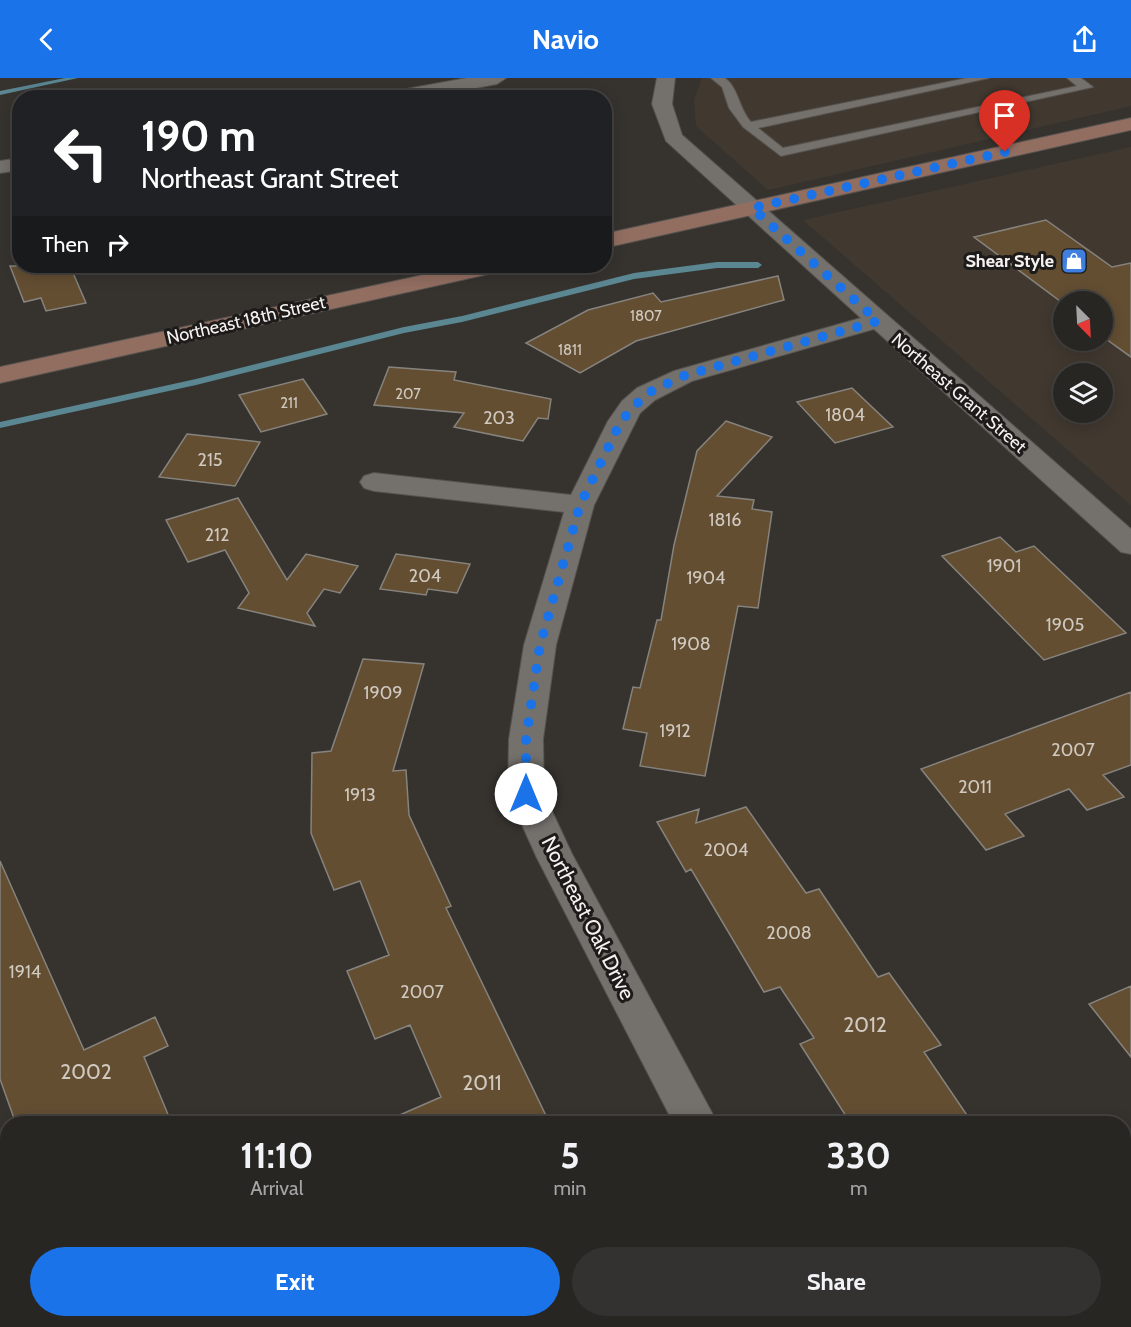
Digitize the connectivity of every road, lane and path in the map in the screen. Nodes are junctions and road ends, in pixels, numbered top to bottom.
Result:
1 (497, 78) edge
2 (666, 78) edge
3 (717, 78) edge
4 (983, 78) edge
5 (1073, 78) edge
6 (433, 90) edge
7 (1131, 124) edge
8 (749, 126) junction
9 (752, 208) junction
10 (612, 239) edge
11 (461, 273) edge
12 (878, 321) junction
13 (0, 375) edge
14 (374, 482) dead end
15 (580, 505) junction
16 (1131, 545) edge
17 (693, 1116) edge

1 - 6 street
2 - 9 street, Northeast Grant Street
3 - 8 lane
4 - 8 lane
5 - 8 lane
7 - 9 main road
9 - 10 main road
9 - 12 street, Northeast Grant Street
11 - 13 main road, Northeast 18th Street
12 - 15 street, Northeast Oak Drive
12 - 16 street, Northeast Grant Street
14 - 15 street
15 - 17 street, Northeast Oak Drive

